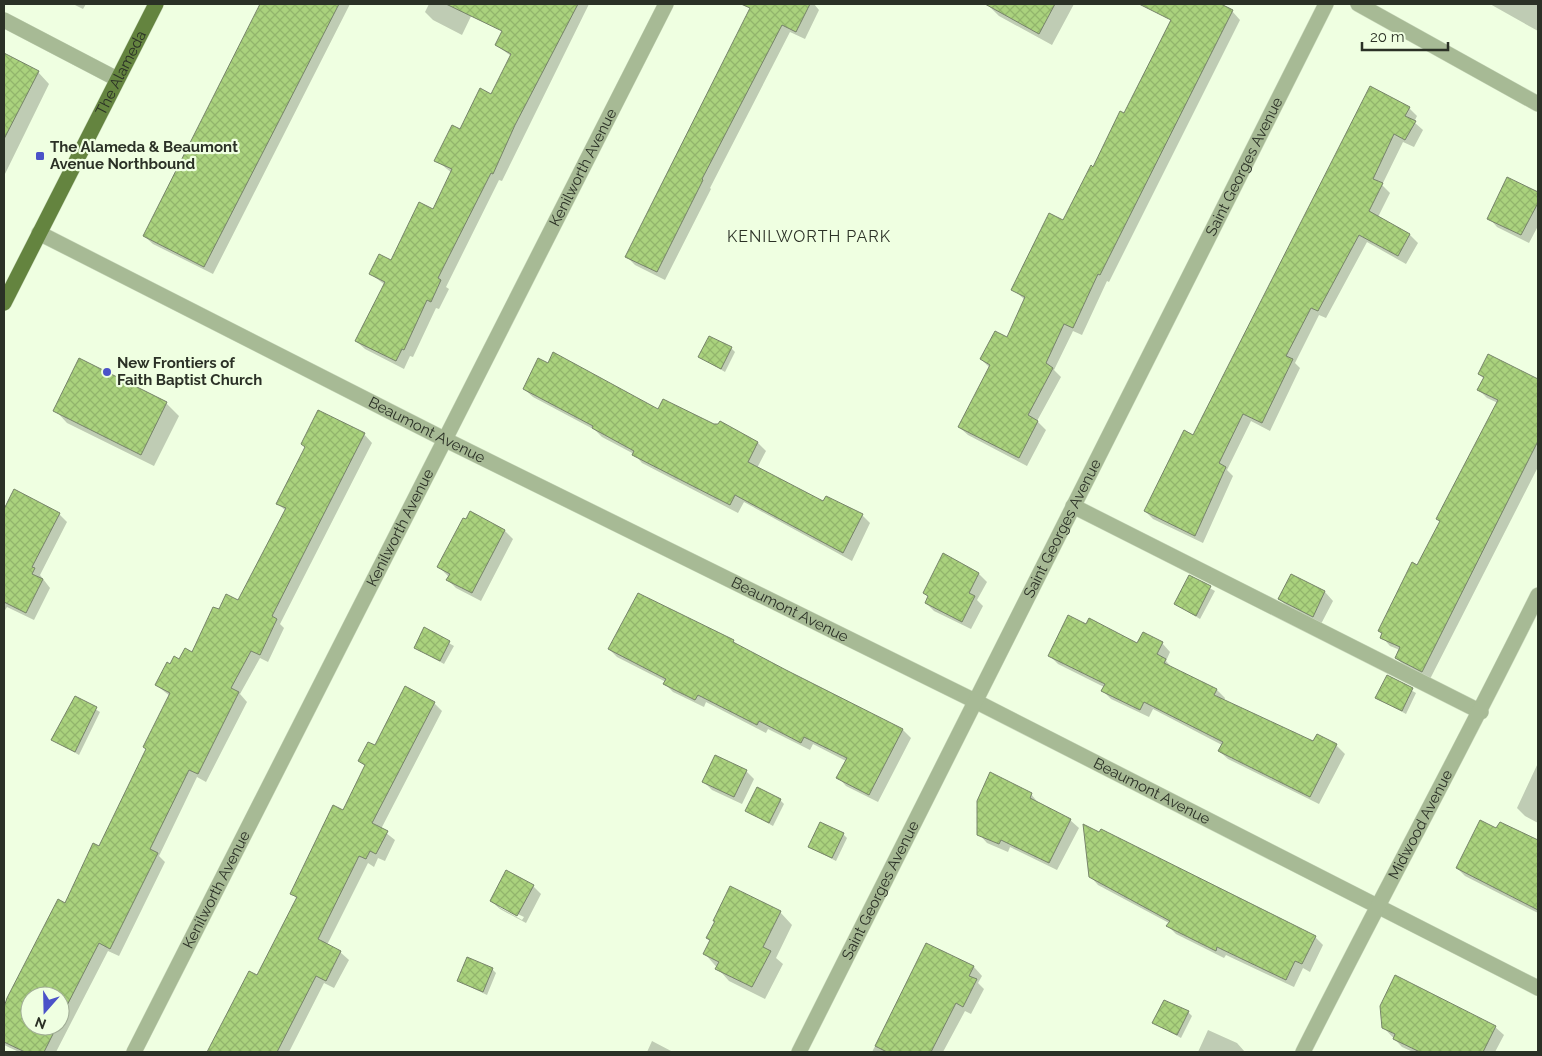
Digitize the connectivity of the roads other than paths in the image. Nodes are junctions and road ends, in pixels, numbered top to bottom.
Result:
1 (156, 4) edge
2 (666, 4) edge
3 (1326, 4) edge
4 (1363, 5) edge
5 (4, 20) edge
6 (117, 79) junction
7 (1538, 104) edge
8 (39, 234) junction
9 (4, 303) edge
10 (444, 439) junction
11 (1072, 506) junction
12 (1538, 595) edge
13 (975, 701) junction
14 (1481, 712) junction
15 (1377, 906) junction
16 (1538, 988) edge
17 (134, 1052) edge
18 (799, 1052) edge
19 (1303, 1052) edge

1 - 6 main road, The Alameda
2 - 10 street, Kenilworth Avenue
3 - 11 street, Saint Georges Avenue
4 - 7 street
5 - 6 street
6 - 8 main road, The Alameda
8 - 9 main road, The Alameda
8 - 10 street, Beaumont Avenue
10 - 13 street, Beaumont Avenue
10 - 17 street, Kenilworth Avenue
11 - 13 street, Saint Georges Avenue
11 - 14 street
12 - 14 street, Midwood Avenue
13 - 15 street, Beaumont Avenue
13 - 18 street, Saint Georges Avenue
14 - 15 street, Midwood Avenue
15 - 16 street, Beaumont Avenue
15 - 19 street, Midwood Avenue

